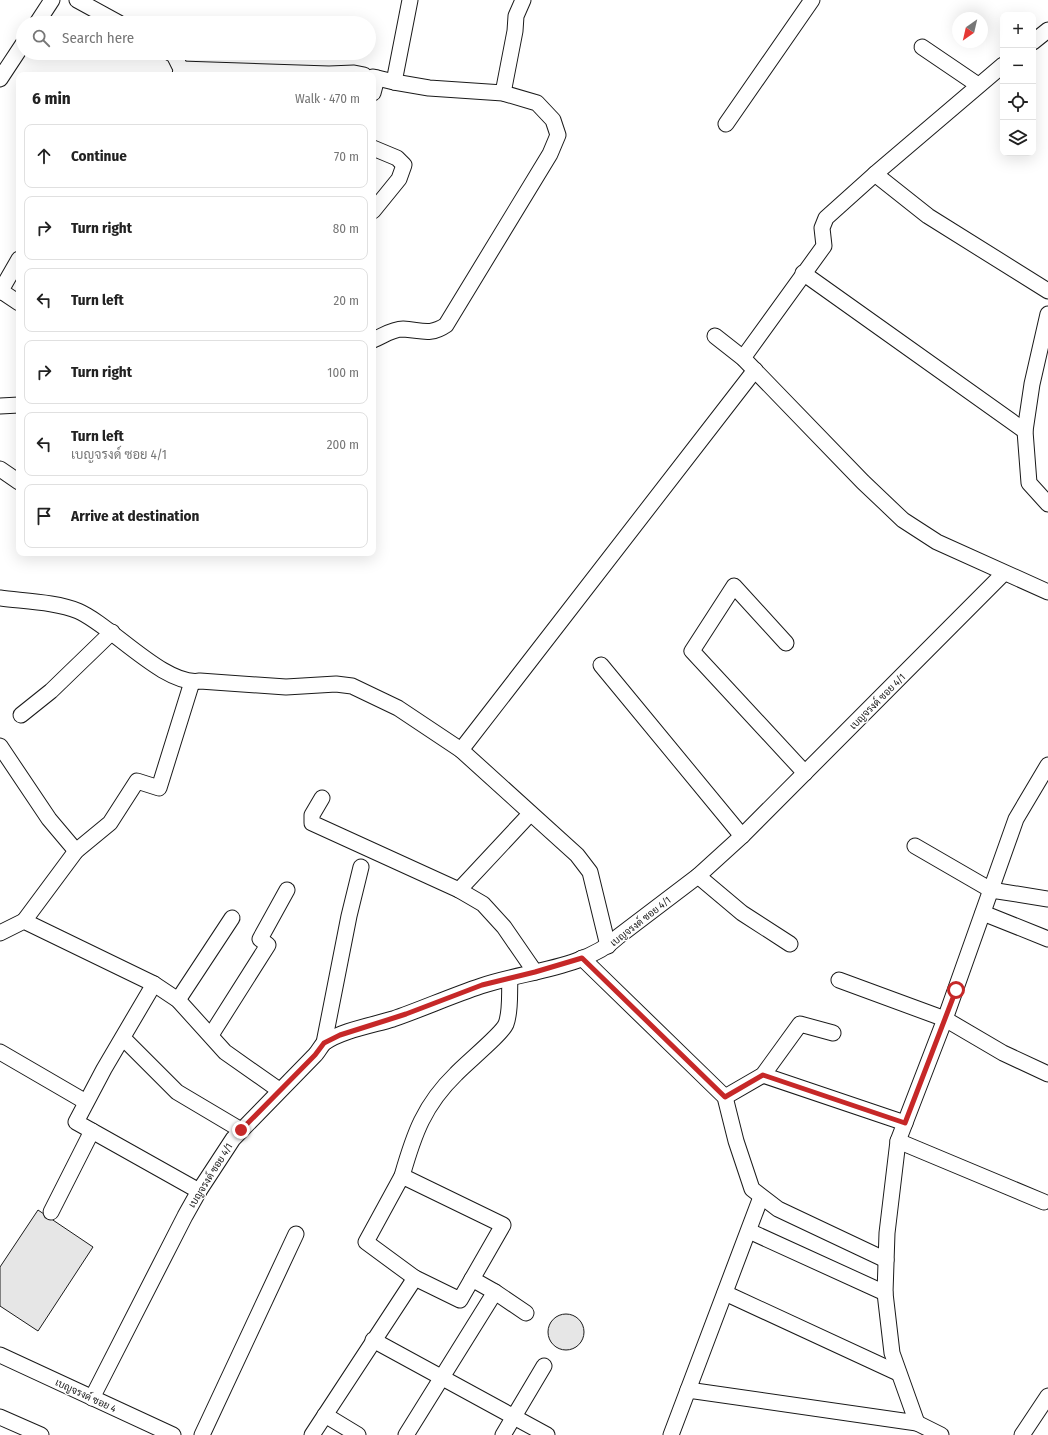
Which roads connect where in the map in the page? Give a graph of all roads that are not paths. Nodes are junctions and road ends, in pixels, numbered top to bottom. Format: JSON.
{"nodes":[{"id":1,"x":52,"y":0,"type":"edge"},
{"id":2,"x":77,"y":0,"type":"edge"},
{"id":3,"x":410,"y":0,"type":"edge"},
{"id":4,"x":523,"y":0,"type":"edge"},
{"id":5,"x":812,"y":0,"type":"edge"},
{"id":6,"x":42,"y":16,"type":"edge"},
{"id":7,"x":106,"y":16,"type":"edge"},
{"id":8,"x":1048,"y":30,"type":"edge"},
{"id":9,"x":1036,"y":40,"type":"edge"},
{"id":10,"x":922,"y":47,"type":"dead end"},
{"id":11,"x":16,"y":55,"type":"edge"},
{"id":12,"x":176,"y":60,"type":"edge"},
{"id":13,"x":1000,"y":67,"type":"edge"},
{"id":14,"x":180,"y":72,"type":"edge"},
{"id":15,"x":376,"y":78,"type":"edge"},
{"id":16,"x":0,"y":79,"type":"edge"},
{"id":17,"x":394,"y":82,"type":"junction"},
{"id":18,"x":978,"y":85,"type":"junction"},
{"id":19,"x":503,"y":93,"type":"junction"},
{"id":20,"x":726,"y":124,"type":"dead end"},
{"id":21,"x":376,"y":149,"type":"edge"},
{"id":22,"x":875,"y":174,"type":"junction"},
{"id":23,"x":376,"y":207,"type":"edge"},
{"id":24,"x":16,"y":264,"type":"edge"},
{"id":25,"x":803,"y":273,"type":"junction"},
{"id":26,"x":1,"y":287,"type":"edge"},
{"id":27,"x":1048,"y":291,"type":"edge"},
{"id":28,"x":16,"y":300,"type":"edge"},
{"id":29,"x":1048,"y":314,"type":"edge"},
{"id":30,"x":715,"y":336,"type":"dead end"},
{"id":31,"x":376,"y":338,"type":"edge"},
{"id":32,"x":743,"y":358,"type":"junction"},
{"id":33,"x":754,"y":370,"type":"junction"},
{"id":34,"x":16,"y":405,"type":"edge"},
{"id":35,"x":0,"y":406,"type":"edge"},
{"id":36,"x":1025,"y":431,"type":"junction"},
{"id":37,"x":0,"y":469,"type":"edge"},
{"id":38,"x":16,"y":480,"type":"edge"},
{"id":39,"x":1048,"y":504,"type":"edge"},
{"id":40,"x":1004,"y":573,"type":"junction"},
{"id":41,"x":1048,"y":592,"type":"edge"},
{"id":42,"x":0,"y":598,"type":"edge"},
{"id":43,"x":112,"y":632,"type":"junction"},
{"id":44,"x":786,"y":643,"type":"dead end"},
{"id":45,"x":601,"y":665,"type":"dead end"},
{"id":46,"x":192,"y":682,"type":"junction"},
{"id":47,"x":21,"y":715,"type":"dead end"},
{"id":48,"x":0,"y":746,"type":"edge"},
{"id":49,"x":460,"y":750,"type":"junction"},
{"id":50,"x":1048,"y":766,"type":"edge"},
{"id":51,"x":805,"y":773,"type":"junction"},
{"id":52,"x":322,"y":798,"type":"dead end"},
{"id":53,"x":530,"y":814,"type":"junction"},
{"id":54,"x":742,"y":836,"type":"junction"},
{"id":55,"x":915,"y":846,"type":"dead end"},
{"id":56,"x":76,"y":851,"type":"junction"},
{"id":57,"x":361,"y":867,"type":"dead end"},
{"id":58,"x":698,"y":876,"type":"junction"},
{"id":59,"x":287,"y":890,"type":"dead end"},
{"id":60,"x":459,"y":890,"type":"junction"},
{"id":61,"x":991,"y":890,"type":"junction"},
{"id":62,"x":1048,"y":899,"type":"edge"},
{"id":63,"x":983,"y":913,"type":"junction"},
{"id":64,"x":232,"y":918,"type":"dead end"},
{"id":65,"x":24,"y":921,"type":"junction"},
{"id":66,"x":0,"y":933,"type":"edge"},
{"id":67,"x":1048,"y":938,"type":"edge"},
{"id":68,"x":790,"y":944,"type":"dead end"},
{"id":69,"x":608,"y":946,"type":"junction"},
{"id":70,"x":582,"y":958,"type":"junction"},
{"id":71,"x":535,"y":972,"type":"junction"},
{"id":72,"x":510,"y":979,"type":"junction"},
{"id":73,"x":839,"y":980,"type":"dead end"},
{"id":74,"x":154,"y":984,"type":"junction"},
{"id":75,"x":178,"y":1000,"type":"junction"},
{"id":76,"x":945,"y":1019,"type":"junction"},
{"id":77,"x":834,"y":1033,"type":"dead end"},
{"id":78,"x":211,"y":1035,"type":"junction"},
{"id":79,"x":123,"y":1038,"type":"junction"},
{"id":80,"x":324,"y":1043,"type":"junction"},
{"id":81,"x":0,"y":1052,"type":"edge"},
{"id":82,"x":1048,"y":1074,"type":"edge"},
{"id":83,"x":763,"y":1075,"type":"junction"},
{"id":84,"x":279,"y":1090,"type":"junction"},
{"id":85,"x":725,"y":1097,"type":"junction"},
{"id":86,"x":86,"y":1102,"type":"junction"},
{"id":87,"x":905,"y":1123,"type":"junction"},
{"id":88,"x":241,"y":1130,"type":"junction"},
{"id":89,"x":92,"y":1131,"type":"junction"},
{"id":90,"x":898,"y":1141,"type":"junction"},
{"id":91,"x":402,"y":1176,"type":"junction"},
{"id":92,"x":199,"y":1191,"type":"junction"},
{"id":93,"x":761,"y":1197,"type":"junction"},
{"id":94,"x":1044,"y":1202,"type":"dead end"},
{"id":95,"x":51,"y":1212,"type":"dead end"},
{"id":96,"x":749,"y":1231,"type":"junction"},
{"id":97,"x":296,"y":1234,"type":"dead end"},
{"id":98,"x":886,"y":1260,"type":"junction"},
{"id":99,"x":415,"y":1278,"type":"junction"},
{"id":100,"x":472,"y":1279,"type":"junction"},
{"id":101,"x":495,"y":1292,"type":"junction"},
{"id":102,"x":725,"y":1293,"type":"junction"},
{"id":103,"x":885,"y":1293,"type":"junction"},
{"id":104,"x":526,"y":1314,"type":"dead end"},
{"id":105,"x":373,"y":1340,"type":"junction"},
{"id":106,"x":0,"y":1355,"type":"edge"},
{"id":107,"x":544,"y":1366,"type":"dead end"},
{"id":108,"x":898,"y":1373,"type":"junction"},
{"id":109,"x":442,"y":1377,"type":"junction"},
{"id":110,"x":688,"y":1390,"type":"junction"},
{"id":111,"x":1048,"y":1396,"type":"edge"},
{"id":112,"x":92,"y":1398,"type":"junction"},
{"id":113,"x":325,"y":1415,"type":"junction"},
{"id":114,"x":513,"y":1416,"type":"junction"},
{"id":115,"x":0,"y":1417,"type":"edge"},
{"id":116,"x":917,"y":1423,"type":"junction"},
{"id":117,"x":41,"y":1435,"type":"edge"},
{"id":118,"x":173,"y":1435,"type":"edge"},
{"id":119,"x":202,"y":1435,"type":"edge"},
{"id":120,"x":312,"y":1435,"type":"edge"},
{"id":121,"x":358,"y":1435,"type":"edge"},
{"id":122,"x":406,"y":1435,"type":"edge"},
{"id":123,"x":503,"y":1435,"type":"edge"},
{"id":124,"x":547,"y":1435,"type":"edge"},
{"id":125,"x":671,"y":1435,"type":"edge"},
{"id":126,"x":941,"y":1435,"type":"edge"},
{"id":127,"x":1022,"y":1435,"type":"edge"}],
"edges":[{"from":1,"to":6,"type":"street"},
{"from":2,"to":7,"type":"street"},
{"from":3,"to":17,"type":"street"},
{"from":4,"to":19,"type":"street"},
{"from":5,"to":20,"type":"street"},
{"from":8,"to":9,"type":"street"},
{"from":10,"to":18,"type":"street"},
{"from":11,"to":16,"type":"street"},
{"from":12,"to":14,"type":"street"},
{"from":13,"to":18,"type":"street"},
{"from":15,"to":17,"type":"street"},
{"from":17,"to":19,"type":"street"},
{"from":18,"to":22,"type":"street"},
{"from":19,"to":31,"type":"street"},
{"from":21,"to":23,"type":"street"},
{"from":22,"to":25,"type":"street"},
{"from":22,"to":27,"type":"street"},
{"from":24,"to":26,"type":"street"},
{"from":25,"to":32,"type":"street"},
{"from":25,"to":36,"type":"street"},
{"from":26,"to":28,"type":"street"},
{"from":29,"to":36,"type":"street"},
{"from":30,"to":32,"type":"street"},
{"from":32,"to":33,"type":"street"},
{"from":33,"to":40,"type":"street"},
{"from":33,"to":49,"type":"street"},
{"from":34,"to":35,"type":"street"},
{"from":36,"to":39,"type":"street"},
{"from":37,"to":38,"type":"street"},
{"from":40,"to":41,"type":"street"},
{"from":40,"to":51,"type":"street","name":"เบญจรงด์ ซอย 4/1"},
{"from":42,"to":43,"type":"street"},
{"from":43,"to":46,"type":"street"},
{"from":43,"to":47,"type":"street"},
{"from":44,"to":51,"type":"street"},
{"from":45,"to":54,"type":"street"},
{"from":46,"to":49,"type":"street"},
{"from":46,"to":56,"type":"street"},
{"from":48,"to":56,"type":"street"},
{"from":49,"to":53,"type":"street"},
{"from":50,"to":61,"type":"street"},
{"from":51,"to":54,"type":"street","name":"เบญจรงด์ ซอย 4/1"},
{"from":52,"to":60,"type":"street"},
{"from":53,"to":60,"type":"street"},
{"from":53,"to":69,"type":"street"},
{"from":54,"to":58,"type":"street","name":"เบญจรงด์ ซอย 4/1"},
{"from":55,"to":61,"type":"street"},
{"from":56,"to":65,"type":"street"},
{"from":57,"to":80,"type":"street"},
{"from":58,"to":68,"type":"street"},
{"from":58,"to":69,"type":"street","name":"เบญจรงด์ ซอย 4/1"},
{"from":59,"to":78,"type":"street"},
{"from":60,"to":71,"type":"street"},
{"from":61,"to":62,"type":"street"},
{"from":61,"to":63,"type":"street"},
{"from":63,"to":67,"type":"street"},
{"from":63,"to":76,"type":"street"},
{"from":64,"to":75,"type":"street"},
{"from":65,"to":66,"type":"street"},
{"from":65,"to":74,"type":"street"},
{"from":69,"to":70,"type":"street","name":"เบญจรงด์ ซอย 4/1"},
{"from":70,"to":71,"type":"street","name":"เบญจรงด์ ซอย 4/1"},
{"from":70,"to":85,"type":"street"},
{"from":71,"to":72,"type":"street","name":"เบญจรงด์ ซอย 4/1"},
{"from":72,"to":80,"type":"street","name":"เบญจรงด์ ซอย 4/1"},
{"from":72,"to":91,"type":"street"},
{"from":73,"to":76,"type":"street"},
{"from":74,"to":75,"type":"street"},
{"from":74,"to":79,"type":"street"},
{"from":75,"to":78,"type":"street"},
{"from":76,"to":82,"type":"street"},
{"from":76,"to":87,"type":"street"},
{"from":77,"to":83,"type":"street"},
{"from":78,"to":84,"type":"street"},
{"from":79,"to":86,"type":"street"},
{"from":79,"to":88,"type":"street"},
{"from":80,"to":84,"type":"street","name":"เบญจรงด์ ซอย 4/1"},
{"from":81,"to":86,"type":"street"},
{"from":83,"to":85,"type":"street"},
{"from":83,"to":87,"type":"street"},
{"from":84,"to":88,"type":"street","name":"เบญจรงด์ ซอย 4/1"},
{"from":85,"to":93,"type":"street"},
{"from":86,"to":89,"type":"street"},
{"from":87,"to":90,"type":"street"},
{"from":88,"to":92,"type":"street","name":"เบญจรงด์ ซอย 4/1"},
{"from":89,"to":92,"type":"street"},
{"from":89,"to":95,"type":"street"},
{"from":90,"to":94,"type":"street"},
{"from":90,"to":98,"type":"street"},
{"from":91,"to":99,"type":"street"},
{"from":91,"to":100,"type":"street"},
{"from":92,"to":112,"type":"street","name":"เบญจรงด์ ซอย 4/1"},
{"from":93,"to":96,"type":"street"},
{"from":93,"to":98,"type":"street"},
{"from":96,"to":102,"type":"street"},
{"from":96,"to":103,"type":"street"},
{"from":97,"to":119,"type":"street"},
{"from":98,"to":103,"type":"street"},
{"from":99,"to":100,"type":"street"},
{"from":99,"to":105,"type":"street"},
{"from":100,"to":101,"type":"street"},
{"from":101,"to":104,"type":"street"},
{"from":101,"to":109,"type":"street"},
{"from":102,"to":108,"type":"street"},
{"from":102,"to":110,"type":"street"},
{"from":103,"to":108,"type":"street"},
{"from":105,"to":109,"type":"street"},
{"from":105,"to":113,"type":"street"},
{"from":106,"to":112,"type":"street","name":"เบญจรงด์ ซอย 4"},
{"from":107,"to":114,"type":"street"},
{"from":108,"to":116,"type":"street"},
{"from":109,"to":114,"type":"street"},
{"from":109,"to":122,"type":"street"},
{"from":110,"to":116,"type":"street"},
{"from":110,"to":125,"type":"street"},
{"from":111,"to":127,"type":"street"},
{"from":112,"to":118,"type":"street","name":"เบญจรงด์ ซอย 4"},
{"from":113,"to":120,"type":"street"},
{"from":113,"to":121,"type":"street"},
{"from":114,"to":123,"type":"street"},
{"from":114,"to":124,"type":"street"},
{"from":115,"to":117,"type":"street"},
{"from":116,"to":126,"type":"street"}]}
